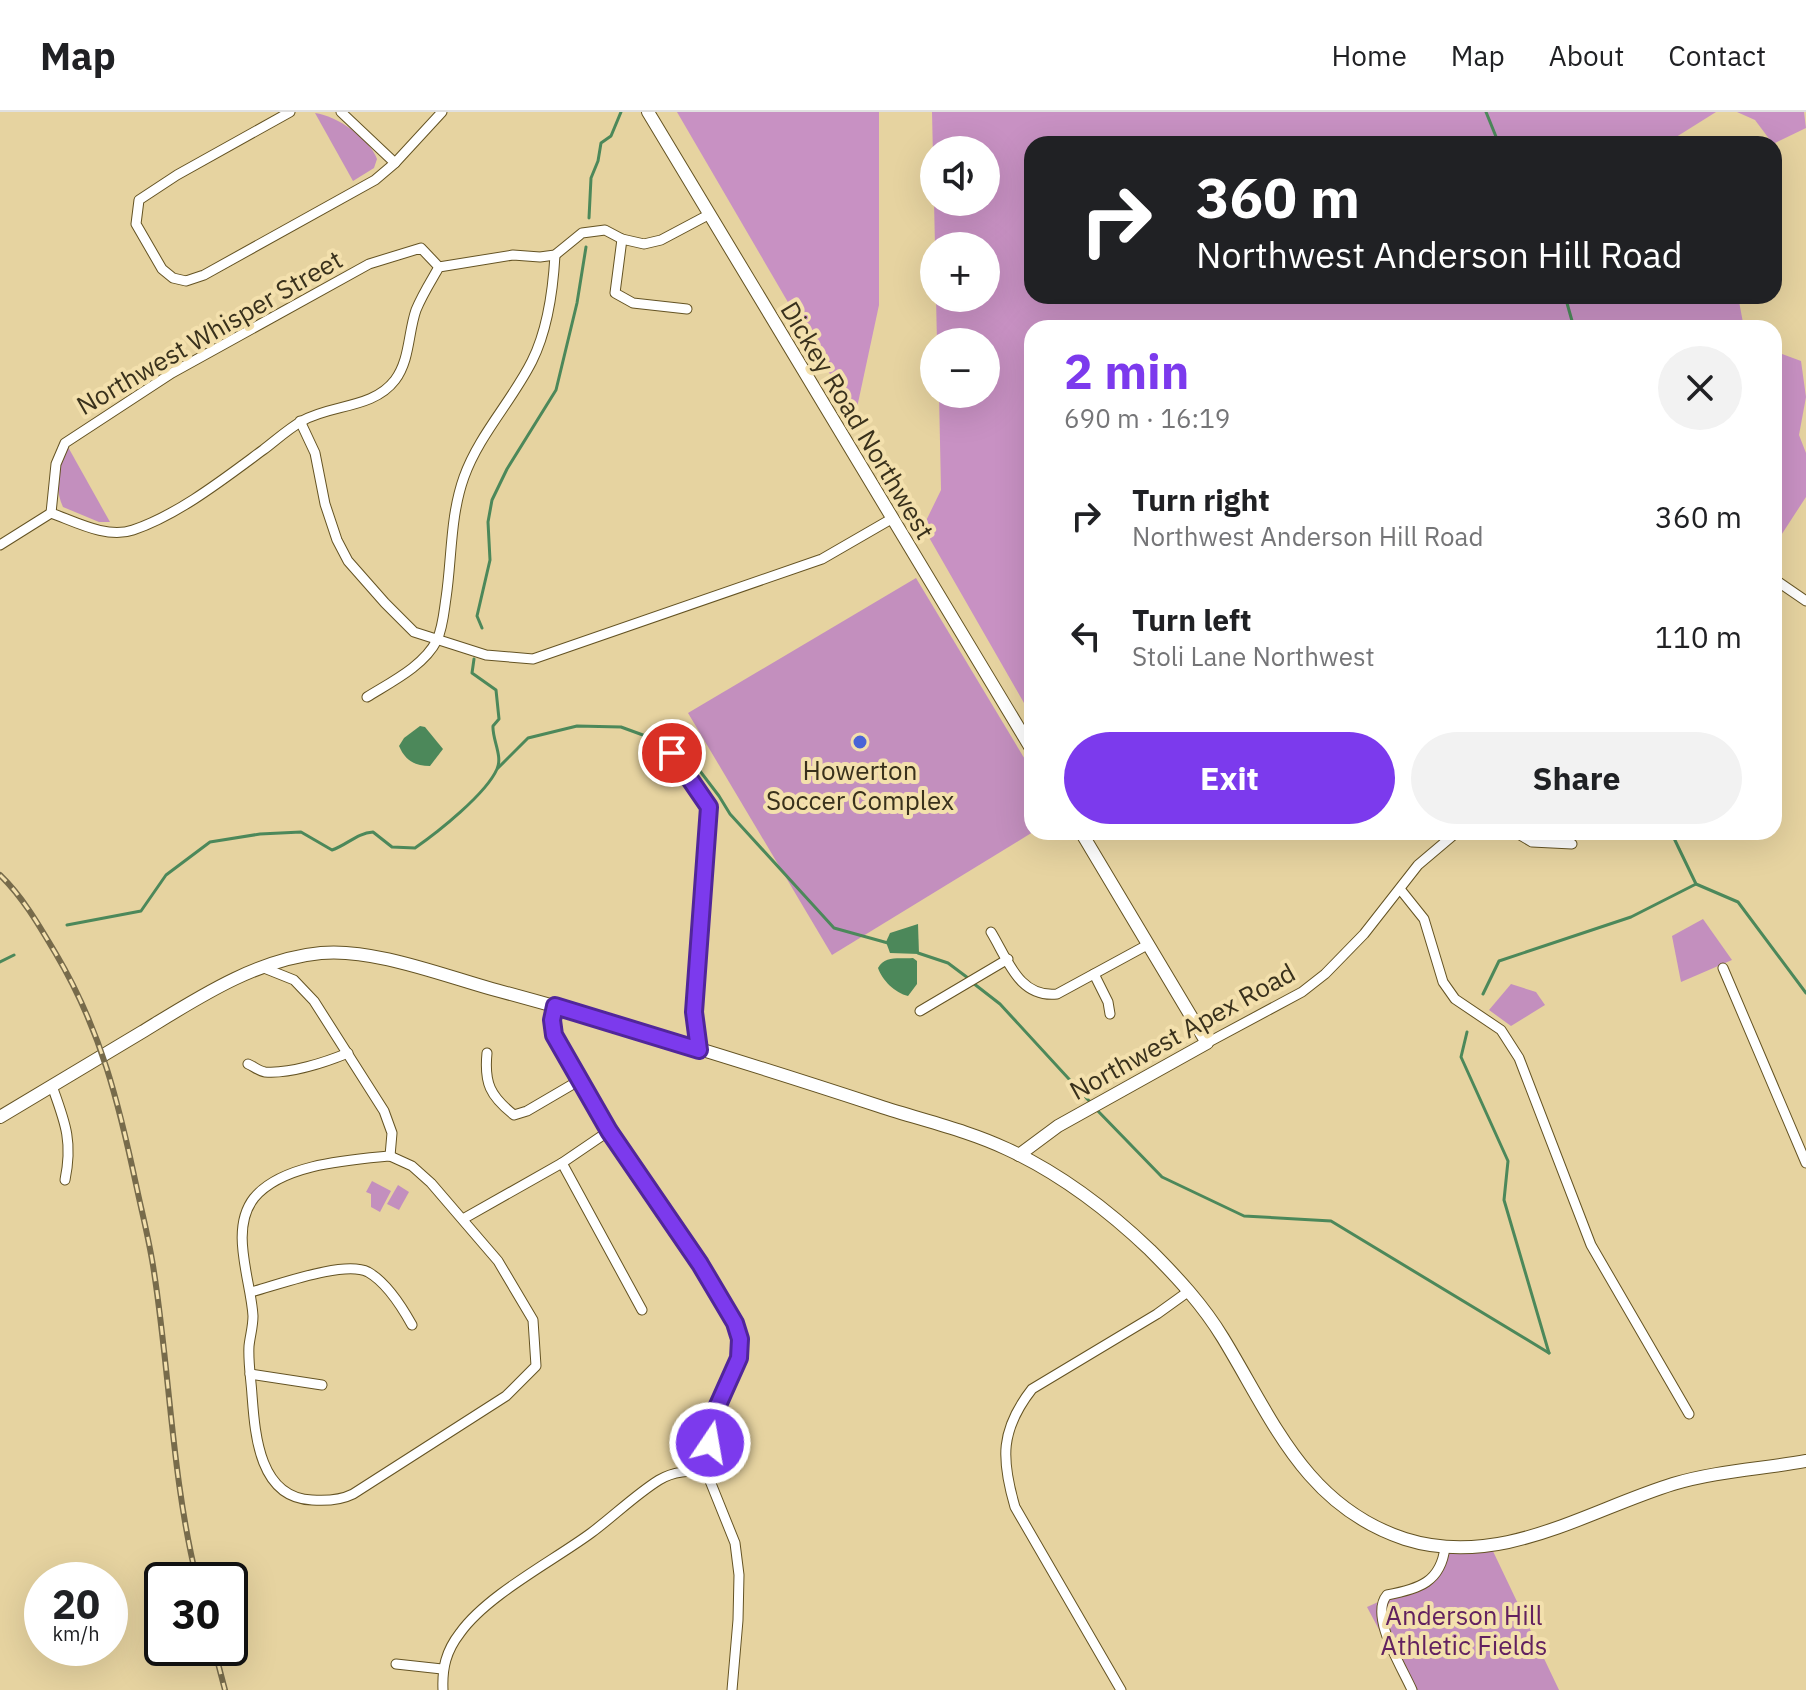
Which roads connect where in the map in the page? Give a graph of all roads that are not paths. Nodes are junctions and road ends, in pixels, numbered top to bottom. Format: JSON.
{"nodes":[{"id":1,"x":290,"y":112,"type":"edge"},
{"id":2,"x":341,"y":112,"type":"edge"},
{"id":3,"x":442,"y":112,"type":"edge"},
{"id":4,"x":648,"y":112,"type":"edge"},
{"id":5,"x":395,"y":163,"type":"junction"},
{"id":6,"x":710,"y":214,"type":"junction"},
{"id":7,"x":622,"y":239,"type":"junction"},
{"id":8,"x":555,"y":255,"type":"junction"},
{"id":9,"x":439,"y":267,"type":"junction"},
{"id":10,"x":687,"y":309,"type":"dead end"},
{"id":11,"x":300,"y":421,"type":"junction"},
{"id":12,"x":51,"y":513,"type":"junction"},
{"id":13,"x":893,"y":518,"type":"junction"},
{"id":14,"x":0,"y":545,"type":"edge"},
{"id":15,"x":1782,"y":584,"type":"edge"},
{"id":16,"x":1806,"y":601,"type":"edge"},
{"id":17,"x":438,"y":639,"type":"junction"},
{"id":18,"x":367,"y":697,"type":"dead end"},
{"id":19,"x":1024,"y":737,"type":"edge"},
{"id":20,"x":672,"y":753,"type":"dead end"},
{"id":21,"x":1086,"y":840,"type":"edge"},
{"id":22,"x":1448,"y":840,"type":"edge"},
{"id":23,"x":1529,"y":840,"type":"edge"},
{"id":24,"x":1572,"y":844,"type":"dead end"},
{"id":25,"x":1400,"y":889,"type":"junction"},
{"id":26,"x":991,"y":932,"type":"dead end"},
{"id":27,"x":1149,"y":944,"type":"junction"},
{"id":28,"x":1008,"y":959,"type":"junction"},
{"id":29,"x":264,"y":968,"type":"junction"},
{"id":30,"x":1723,"y":968,"type":"dead end"},
{"id":31,"x":1094,"y":974,"type":"junction"},
{"id":32,"x":555,"y":1006,"type":"junction"},
{"id":33,"x":920,"y":1011,"type":"dead end"},
{"id":34,"x":1110,"y":1014,"type":"dead end"},
{"id":35,"x":1207,"y":1043,"type":"junction"},
{"id":36,"x":699,"y":1050,"type":"junction"},
{"id":37,"x":348,"y":1053,"type":"junction"},
{"id":38,"x":487,"y":1053,"type":"dead end"},
{"id":39,"x":248,"y":1064,"type":"dead end"},
{"id":40,"x":580,"y":1080,"type":"junction"},
{"id":41,"x":52,"y":1086,"type":"junction"},
{"id":42,"x":0,"y":1117,"type":"edge"},
{"id":43,"x":609,"y":1131,"type":"junction"},
{"id":44,"x":1019,"y":1155,"type":"junction"},
{"id":45,"x":390,"y":1156,"type":"junction"},
{"id":46,"x":562,"y":1163,"type":"junction"},
{"id":47,"x":1806,"y":1163,"type":"edge"},
{"id":48,"x":65,"y":1180,"type":"dead end"},
{"id":49,"x":463,"y":1219,"type":"junction"},
{"id":50,"x":1189,"y":1291,"type":"junction"},
{"id":51,"x":251,"y":1292,"type":"junction"},
{"id":52,"x":642,"y":1310,"type":"dead end"},
{"id":53,"x":412,"y":1325,"type":"dead end"},
{"id":54,"x":250,"y":1374,"type":"junction"},
{"id":55,"x":322,"y":1385,"type":"dead end"},
{"id":56,"x":1689,"y":1414,"type":"dead end"},
{"id":57,"x":1806,"y":1461,"type":"edge"},
{"id":58,"x":706,"y":1471,"type":"junction"},
{"id":59,"x":1445,"y":1547,"type":"junction"},
{"id":60,"x":396,"y":1664,"type":"dead end"},
{"id":61,"x":442,"y":1669,"type":"junction"},
{"id":62,"x":443,"y":1690,"type":"edge"},
{"id":63,"x":732,"y":1690,"type":"edge"},
{"id":64,"x":1121,"y":1690,"type":"edge"},
{"id":65,"x":1412,"y":1690,"type":"edge"}],
"edges":[{"from":1,"to":5,"type":"street"},
{"from":2,"to":5,"type":"street"},
{"from":3,"to":5,"type":"street"},
{"from":4,"to":6,"type":"main road","name":"Dickey Road Northwest"},
{"from":6,"to":7,"type":"street"},
{"from":6,"to":13,"type":"main road","name":"Dickey Road Northwest"},
{"from":7,"to":8,"type":"street"},
{"from":7,"to":10,"type":"street"},
{"from":8,"to":9,"type":"street"},
{"from":8,"to":17,"type":"street"},
{"from":9,"to":11,"type":"street"},
{"from":9,"to":12,"type":"street","name":"Northwest Whisper Street"},
{"from":11,"to":12,"type":"street"},
{"from":11,"to":17,"type":"street"},
{"from":12,"to":14,"type":"street"},
{"from":13,"to":17,"type":"street"},
{"from":13,"to":19,"type":"main road","name":"Dickey Road Northwest"},
{"from":15,"to":16,"type":"street"},
{"from":17,"to":18,"type":"street"},
{"from":20,"to":36,"type":"street"},
{"from":21,"to":27,"type":"main road"},
{"from":22,"to":25,"type":"street","name":"Northwest Apex Road"},
{"from":23,"to":24,"type":"street"},
{"from":25,"to":35,"type":"street","name":"Northwest Apex Road"},
{"from":25,"to":56,"type":"street"},
{"from":26,"to":28,"type":"street"},
{"from":27,"to":31,"type":"street"},
{"from":27,"to":35,"type":"main road"},
{"from":28,"to":31,"type":"street"},
{"from":28,"to":33,"type":"street"},
{"from":29,"to":32,"type":"main road"},
{"from":29,"to":37,"type":"street"},
{"from":29,"to":41,"type":"main road"},
{"from":30,"to":47,"type":"street"},
{"from":31,"to":34,"type":"street"},
{"from":32,"to":36,"type":"main road"},
{"from":32,"to":40,"type":"street"},
{"from":35,"to":44,"type":"main road","name":"Northwest Apex Road"},
{"from":36,"to":44,"type":"main road"},
{"from":37,"to":39,"type":"street"},
{"from":37,"to":45,"type":"street"},
{"from":38,"to":40,"type":"street"},
{"from":40,"to":43,"type":"street"},
{"from":41,"to":42,"type":"main road"},
{"from":41,"to":48,"type":"street"},
{"from":43,"to":46,"type":"street"},
{"from":43,"to":58,"type":"street"},
{"from":44,"to":50,"type":"main road"},
{"from":45,"to":49,"type":"street"},
{"from":45,"to":51,"type":"street"},
{"from":46,"to":49,"type":"street"},
{"from":46,"to":52,"type":"street"},
{"from":49,"to":54,"type":"street"},
{"from":50,"to":59,"type":"main road"},
{"from":50,"to":64,"type":"street"},
{"from":51,"to":53,"type":"street"},
{"from":51,"to":54,"type":"street"},
{"from":54,"to":55,"type":"street"},
{"from":57,"to":59,"type":"main road"},
{"from":58,"to":61,"type":"street"},
{"from":58,"to":63,"type":"street"},
{"from":59,"to":65,"type":"street"},
{"from":60,"to":61,"type":"street"},
{"from":61,"to":62,"type":"street"}]}
